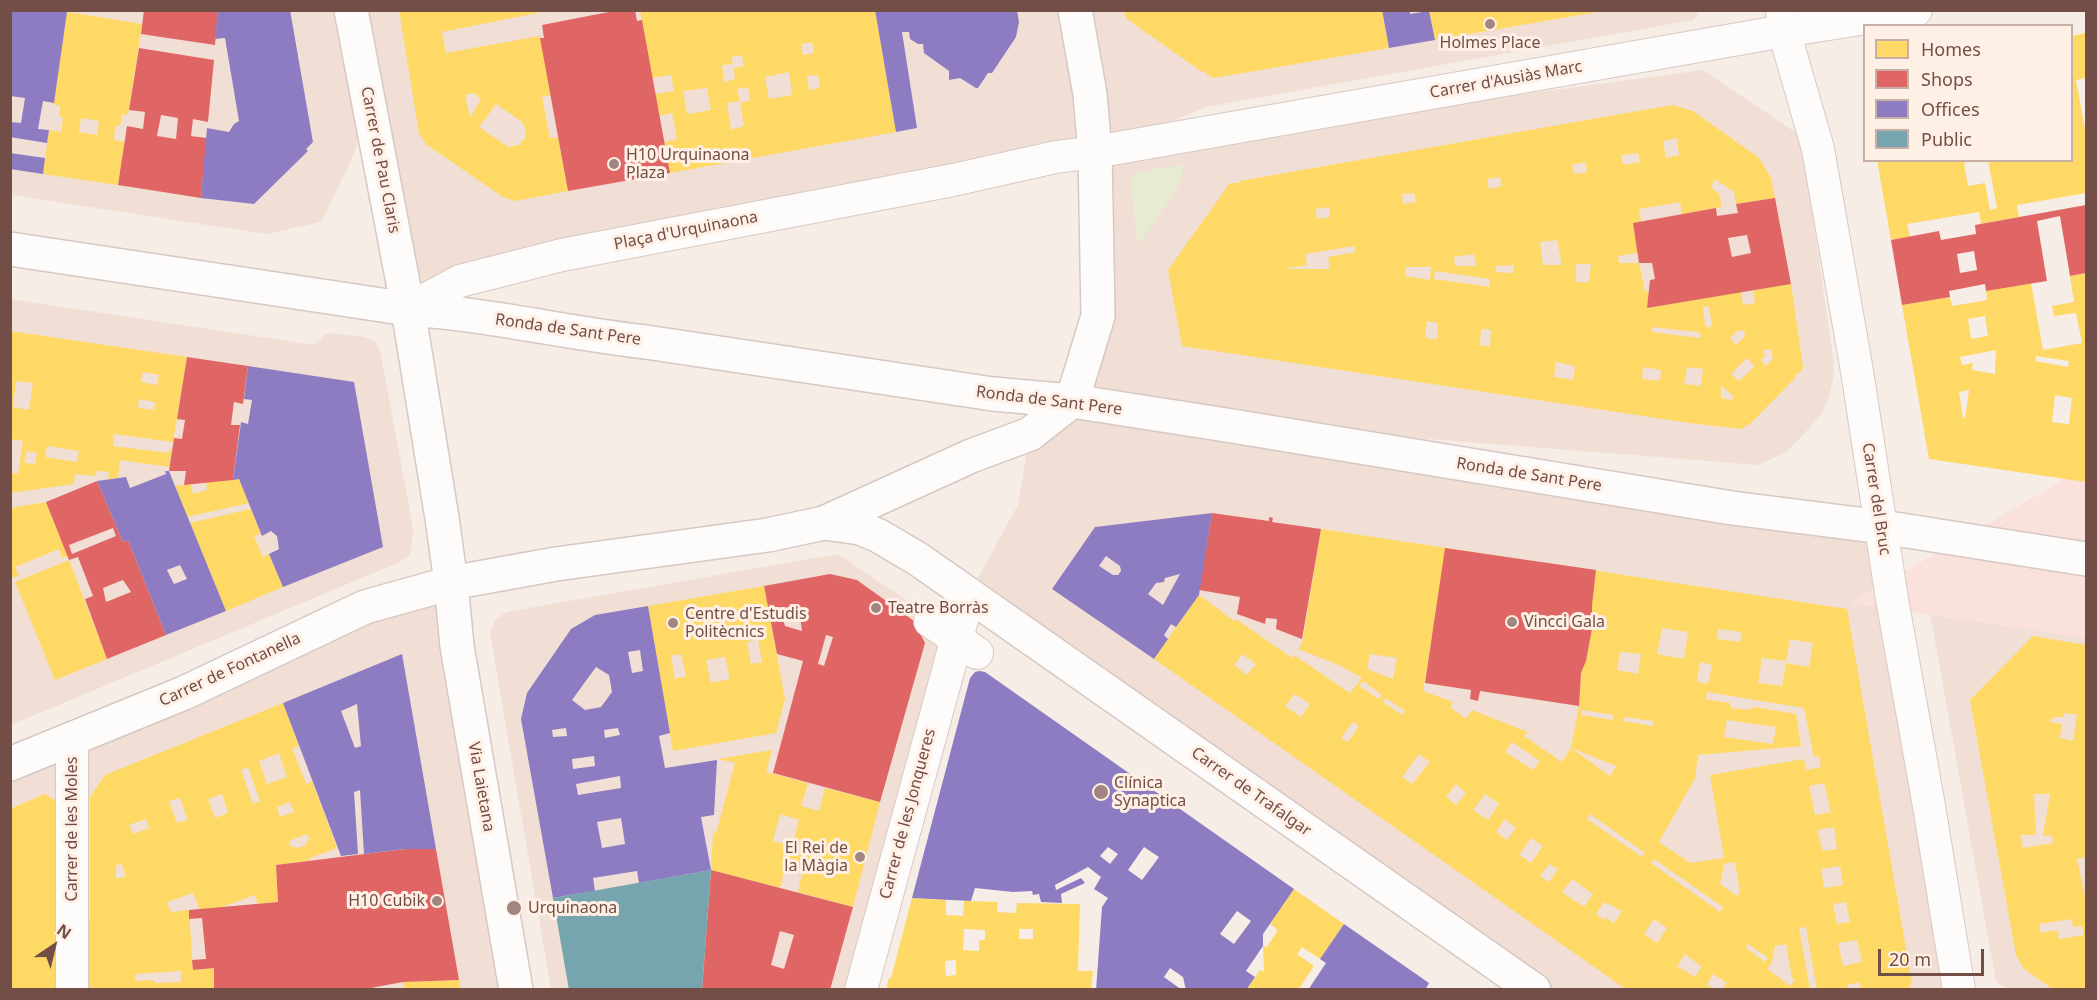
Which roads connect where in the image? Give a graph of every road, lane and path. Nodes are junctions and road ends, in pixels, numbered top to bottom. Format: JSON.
{"nodes":[{"id":1,"x":351,"y":10,"type":"edge"},
{"id":2,"x":1075,"y":10,"type":"edge"},
{"id":3,"x":1916,"y":10,"type":"edge"},
{"id":4,"x":1783,"y":21,"type":"edge"},
{"id":5,"x":1095,"y":152,"type":"junction"},
{"id":6,"x":10,"y":249,"type":"edge"},
{"id":7,"x":408,"y":309,"type":"junction"},
{"id":8,"x":1072,"y":401,"type":"junction"},
{"id":9,"x":824,"y":523,"type":"junction"},
{"id":10,"x":1882,"y":527,"type":"junction"},
{"id":11,"x":2086,"y":559,"type":"edge"},
{"id":12,"x":451,"y":583,"type":"junction"},
{"id":13,"x":969,"y":594,"type":"junction"},
{"id":14,"x":930,"y":621,"type":"dead end"},
{"id":15,"x":966,"y":646,"type":"junction"},
{"id":16,"x":72,"y":740,"type":"junction"},
{"id":17,"x":10,"y":764,"type":"edge"},
{"id":18,"x":72,"y":990,"type":"edge"},
{"id":19,"x":516,"y":990,"type":"edge"},
{"id":20,"x":861,"y":990,"type":"edge"},
{"id":21,"x":1534,"y":990,"type":"edge"},
{"id":22,"x":1959,"y":990,"type":"edge"}],
"edges":[{"from":1,"to":7,"type":"main road","name":"Carrer de Pau Claris"},
{"from":2,"to":5,"type":"main road"},
{"from":3,"to":4,"type":"street","name":"Carrer d'Ausiàs Marc"},
{"from":4,"to":5,"type":"street","name":"Carrer d'Ausiàs Marc"},
{"from":4,"to":10,"type":"street","name":"Carrer del Bruc"},
{"from":5,"to":7,"type":"street","name":"Plaça d'Urquinaona"},
{"from":5,"to":8,"type":"main road"},
{"from":6,"to":7,"type":"main road","name":"Ronda de Sant Pere"},
{"from":7,"to":8,"type":"main road","name":"Ronda de Sant Pere"},
{"from":7,"to":12,"type":"main road"},
{"from":8,"to":9,"type":"main road"},
{"from":8,"to":10,"type":"main road","name":"Ronda de Sant Pere"},
{"from":9,"to":12,"type":"main road"},
{"from":9,"to":13,"type":"main road"},
{"from":10,"to":11,"type":"main road","name":"Ronda de Sant Pere"},
{"from":10,"to":22,"type":"street","name":"Carrer del Bruc"},
{"from":12,"to":16,"type":"main road","name":"Carrer de Fontanella"},
{"from":12,"to":19,"type":"main road","name":"Via Laietana"},
{"from":13,"to":15,"type":"street","name":"Carrer de les Jonqueres"},
{"from":13,"to":21,"type":"main road","name":"Carrer de Trafalgar"},
{"from":14,"to":15,"type":"street"},
{"from":15,"to":20,"type":"street","name":"Carrer de les Jonqueres"},
{"from":16,"to":17,"type":"main road","name":"Carrer de Fontanella"},
{"from":16,"to":18,"type":"street","name":"Carrer de les Moles"}]}
